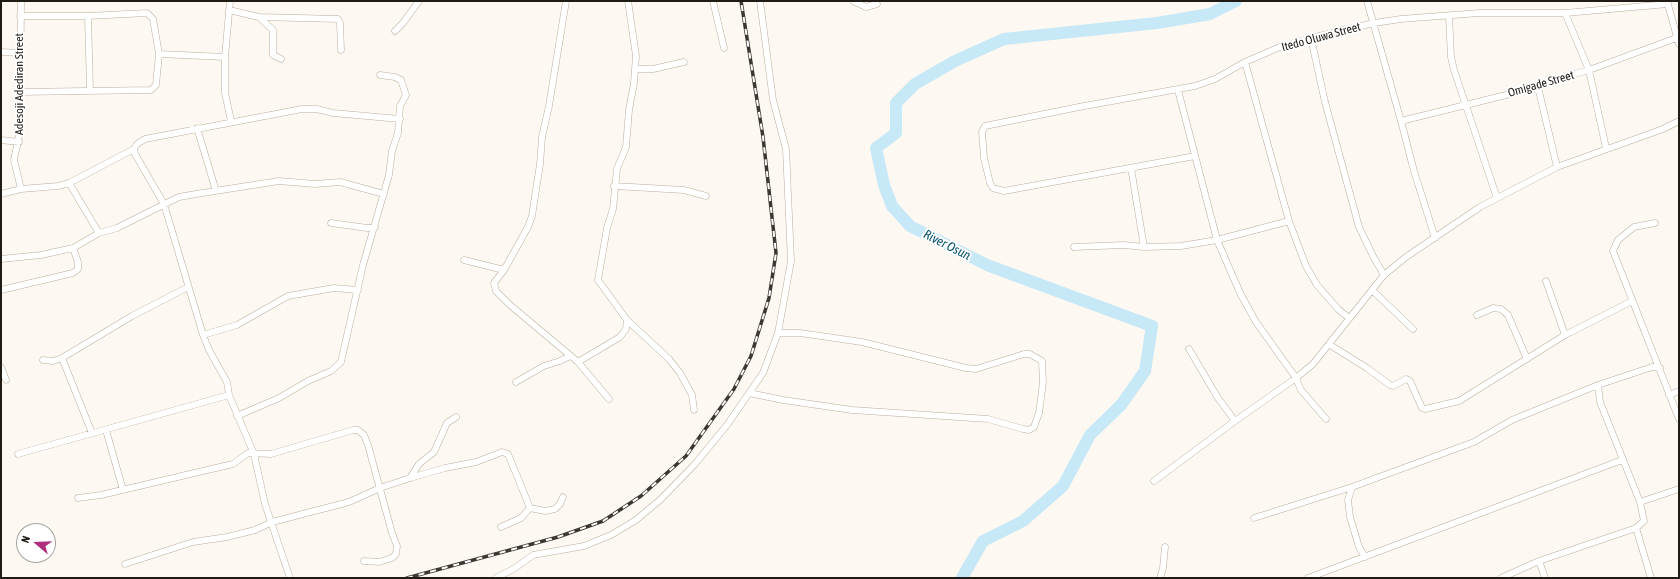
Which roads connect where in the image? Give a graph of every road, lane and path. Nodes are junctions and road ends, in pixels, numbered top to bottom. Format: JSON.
{"nodes":[{"id":1,"x":20,"y":1,"type":"edge"},
{"id":2,"x":230,"y":1,"type":"edge"},
{"id":3,"x":419,"y":1,"type":"edge"},
{"id":4,"x":566,"y":1,"type":"edge"},
{"id":5,"x":628,"y":1,"type":"edge"},
{"id":6,"x":713,"y":1,"type":"edge"},
{"id":7,"x":760,"y":1,"type":"edge"},
{"id":8,"x":853,"y":1,"type":"edge"},
{"id":9,"x":1367,"y":1,"type":"edge"},
{"id":10,"x":1668,"y":2,"type":"edge"},
{"id":11,"x":877,"y":4,"type":"dead end"},
{"id":12,"x":229,"y":10,"type":"junction"},
{"id":13,"x":1565,"y":14,"type":"junction"},
{"id":14,"x":20,"y":16,"type":"junction"},
{"id":15,"x":88,"y":16,"type":"junction"},
{"id":16,"x":259,"y":16,"type":"junction"},
{"id":17,"x":1449,"y":16,"type":"junction"},
{"id":18,"x":1374,"y":23,"type":"junction"},
{"id":19,"x":395,"y":31,"type":"dead end"},
{"id":20,"x":1311,"y":38,"type":"junction"},
{"id":21,"x":1678,"y":40,"type":"edge"},
{"id":22,"x":724,"y":48,"type":"dead end"},
{"id":23,"x":341,"y":50,"type":"dead end"},
{"id":24,"x":1,"y":52,"type":"edge"},
{"id":25,"x":20,"y":53,"type":"junction"},
{"id":26,"x":159,"y":54,"type":"junction"},
{"id":27,"x":225,"y":57,"type":"junction"},
{"id":28,"x":280,"y":60,"type":"dead end"},
{"id":29,"x":684,"y":62,"type":"dead end"},
{"id":30,"x":1245,"y":62,"type":"junction"},
{"id":31,"x":636,"y":69,"type":"junction"},
{"id":32,"x":1589,"y":70,"type":"junction"},
{"id":33,"x":380,"y":75,"type":"dead end"},
{"id":34,"x":1538,"y":87,"type":"junction"},
{"id":35,"x":90,"y":90,"type":"junction"},
{"id":36,"x":1178,"y":90,"type":"junction"},
{"id":37,"x":20,"y":92,"type":"junction"},
{"id":38,"x":1466,"y":104,"type":"junction"},
{"id":39,"x":400,"y":119,"type":"junction"},
{"id":40,"x":231,"y":121,"type":"junction"},
{"id":41,"x":1401,"y":121,"type":"junction"},
{"id":42,"x":1679,"y":122,"type":"edge"},
{"id":43,"x":197,"y":128,"type":"junction"},
{"id":44,"x":1,"y":140,"type":"edge"},
{"id":45,"x":19,"y":142,"type":"junction"},
{"id":46,"x":1606,"y":148,"type":"junction"},
{"id":47,"x":134,"y":149,"type":"junction"},
{"id":48,"x":1195,"y":156,"type":"junction"},
{"id":49,"x":1557,"y":167,"type":"junction"},
{"id":50,"x":1131,"y":168,"type":"junction"},
{"id":51,"x":69,"y":183,"type":"junction"},
{"id":52,"x":614,"y":186,"type":"junction"},
{"id":53,"x":21,"y":189,"type":"junction"},
{"id":54,"x":216,"y":191,"type":"junction"},
{"id":55,"x":1,"y":194,"type":"edge"},
{"id":56,"x":384,"y":194,"type":"junction"},
{"id":57,"x":706,"y":196,"type":"dead end"},
{"id":58,"x":1497,"y":198,"type":"junction"},
{"id":59,"x":164,"y":204,"type":"junction"},
{"id":60,"x":1289,"y":221,"type":"junction"},
{"id":61,"x":331,"y":223,"type":"dead end"},
{"id":62,"x":1655,"y":223,"type":"dead end"},
{"id":63,"x":375,"y":227,"type":"junction"},
{"id":64,"x":99,"y":233,"type":"junction"},
{"id":65,"x":1435,"y":238,"type":"junction"},
{"id":66,"x":1217,"y":240,"type":"junction"},
{"id":67,"x":1074,"y":247,"type":"dead end"},
{"id":68,"x":1144,"y":247,"type":"junction"},
{"id":69,"x":73,"y":248,"type":"junction"},
{"id":70,"x":1,"y":259,"type":"edge"},
{"id":71,"x":464,"y":260,"type":"dead end"},
{"id":72,"x":504,"y":270,"type":"junction"},
{"id":73,"x":1384,"y":275,"type":"junction"},
{"id":74,"x":1546,"y":281,"type":"dead end"},
{"id":75,"x":188,"y":287,"type":"junction"},
{"id":76,"x":1,"y":290,"type":"edge"},
{"id":77,"x":358,"y":290,"type":"junction"},
{"id":78,"x":1372,"y":290,"type":"junction"},
{"id":79,"x":1632,"y":301,"type":"junction"},
{"id":80,"x":1477,"y":315,"type":"dead end"},
{"id":81,"x":1349,"y":318,"type":"junction"},
{"id":82,"x":628,"y":320,"type":"junction"},
{"id":83,"x":1413,"y":329,"type":"dead end"},
{"id":84,"x":778,"y":333,"type":"junction"},
{"id":85,"x":203,"y":335,"type":"junction"},
{"id":86,"x":1565,"y":335,"type":"junction"},
{"id":87,"x":1330,"y":345,"type":"junction"},
{"id":88,"x":1189,"y":349,"type":"dead end"},
{"id":89,"x":570,"y":356,"type":"junction"},
{"id":90,"x":62,"y":358,"type":"junction"},
{"id":91,"x":1527,"y":359,"type":"junction"},
{"id":92,"x":43,"y":360,"type":"dead end"},
{"id":93,"x":1656,"y":360,"type":"junction"},
{"id":94,"x":578,"y":362,"type":"junction"},
{"id":95,"x":1,"y":367,"type":"edge"},
{"id":96,"x":1652,"y":367,"type":"junction"},
{"id":97,"x":1660,"y":368,"type":"junction"},
{"id":98,"x":1296,"y":378,"type":"junction"},
{"id":99,"x":6,"y":380,"type":"dead end"},
{"id":100,"x":516,"y":382,"type":"dead end"},
{"id":101,"x":1598,"y":385,"type":"junction"},
{"id":102,"x":1679,"y":390,"type":"edge"},
{"id":103,"x":749,"y":393,"type":"junction"},
{"id":104,"x":229,"y":395,"type":"junction"},
{"id":105,"x":1669,"y":395,"type":"junction"},
{"id":106,"x":609,"y":399,"type":"dead end"},
{"id":107,"x":694,"y":410,"type":"dead end"},
{"id":108,"x":238,"y":416,"type":"junction"},
{"id":109,"x":456,"y":417,"type":"dead end"},
{"id":110,"x":1326,"y":419,"type":"dead end"},
{"id":111,"x":1679,"y":419,"type":"edge"},
{"id":112,"x":1235,"y":421,"type":"junction"},
{"id":113,"x":106,"y":430,"type":"junction"},
{"id":114,"x":92,"y":433,"type":"junction"},
{"id":115,"x":18,"y":454,"type":"dead end"},
{"id":116,"x":254,"y":454,"type":"junction"},
{"id":117,"x":1622,"y":460,"type":"junction"},
{"id":118,"x":410,"y":478,"type":"junction"},
{"id":119,"x":1154,"y":482,"type":"dead end"},
{"id":120,"x":1352,"y":487,"type":"junction"},
{"id":121,"x":380,"y":488,"type":"junction"},
{"id":122,"x":1679,"y":489,"type":"edge"},
{"id":123,"x":123,"y":490,"type":"junction"},
{"id":124,"x":78,"y":498,"type":"dead end"},
{"id":125,"x":563,"y":498,"type":"dead end"},
{"id":126,"x":1640,"y":502,"type":"junction"},
{"id":127,"x":530,"y":508,"type":"junction"},
{"id":128,"x":1254,"y":518,"type":"dead end"},
{"id":129,"x":272,"y":522,"type":"junction"},
{"id":130,"x":501,"y":527,"type":"dead end"},
{"id":131,"x":1636,"y":528,"type":"junction"},
{"id":132,"x":1165,"y":547,"type":"dead end"},
{"id":133,"x":1365,"y":557,"type":"junction"},
{"id":134,"x":364,"y":561,"type":"dead end"},
{"id":135,"x":1539,"y":561,"type":"junction"},
{"id":136,"x":125,"y":564,"type":"dead end"},
{"id":137,"x":290,"y":578,"type":"edge"},
{"id":138,"x":496,"y":578,"type":"edge"},
{"id":139,"x":1160,"y":578,"type":"edge"},
{"id":140,"x":1308,"y":578,"type":"edge"},
{"id":141,"x":1501,"y":578,"type":"edge"},
{"id":142,"x":1545,"y":578,"type":"edge"},
{"id":143,"x":1651,"y":578,"type":"edge"}],
"edges":[{"from":1,"to":14,"type":"street","name":"Adesoji Adediran Street"},
{"from":2,"to":12,"type":"street"},
{"from":3,"to":19,"type":"street"},
{"from":4,"to":72,"type":"street"},
{"from":5,"to":31,"type":"street"},
{"from":6,"to":22,"type":"street"},
{"from":7,"to":84,"type":"street"},
{"from":8,"to":11,"type":"street"},
{"from":9,"to":18,"type":"street"},
{"from":10,"to":13,"type":"street","name":"Itedo Oluwa Street"},
{"from":10,"to":21,"type":"street"},
{"from":12,"to":16,"type":"street"},
{"from":12,"to":27,"type":"street"},
{"from":13,"to":17,"type":"street","name":"Itedo Oluwa Street"},
{"from":13,"to":32,"type":"street"},
{"from":14,"to":15,"type":"street"},
{"from":14,"to":25,"type":"street","name":"Adesoji Adediran Street"},
{"from":15,"to":26,"type":"street"},
{"from":15,"to":35,"type":"street"},
{"from":16,"to":23,"type":"street"},
{"from":16,"to":28,"type":"street"},
{"from":17,"to":18,"type":"street","name":"Itedo Oluwa Street"},
{"from":17,"to":38,"type":"street"},
{"from":18,"to":20,"type":"street","name":"Itedo Oluwa Street"},
{"from":18,"to":41,"type":"street"},
{"from":20,"to":30,"type":"street","name":"Itedo Oluwa Street"},
{"from":20,"to":73,"type":"street"},
{"from":21,"to":32,"type":"street","name":"Omigade Street"},
{"from":24,"to":25,"type":"street"},
{"from":25,"to":37,"type":"street","name":"Adesoji Adediran Street"},
{"from":26,"to":27,"type":"street"},
{"from":26,"to":35,"type":"street"},
{"from":27,"to":40,"type":"street"},
{"from":29,"to":31,"type":"street"},
{"from":30,"to":36,"type":"street","name":"Itedo Oluwa Street"},
{"from":30,"to":60,"type":"street"},
{"from":31,"to":52,"type":"street"},
{"from":32,"to":34,"type":"street","name":"Omigade Street"},
{"from":32,"to":46,"type":"street"},
{"from":33,"to":39,"type":"street"},
{"from":34,"to":38,"type":"street","name":"Omigade Street"},
{"from":34,"to":49,"type":"street"},
{"from":35,"to":37,"type":"street"},
{"from":36,"to":48,"type":"street"},
{"from":36,"to":50,"type":"street","name":"Itedo Oluwa Street"},
{"from":37,"to":45,"type":"street","name":"Adesoji Adediran Street"},
{"from":38,"to":41,"type":"street","name":"Omigade Street"},
{"from":38,"to":58,"type":"street"},
{"from":39,"to":40,"type":"street"},
{"from":39,"to":56,"type":"street"},
{"from":40,"to":43,"type":"street"},
{"from":41,"to":65,"type":"street"},
{"from":42,"to":46,"type":"street"},
{"from":43,"to":47,"type":"street"},
{"from":43,"to":54,"type":"street"},
{"from":44,"to":45,"type":"street"},
{"from":45,"to":53,"type":"street","name":"Adesoji Adediran Street"},
{"from":46,"to":49,"type":"street"},
{"from":47,"to":51,"type":"street"},
{"from":47,"to":59,"type":"street"},
{"from":48,"to":50,"type":"street"},
{"from":48,"to":66,"type":"street"},
{"from":49,"to":58,"type":"street"},
{"from":50,"to":68,"type":"street"},
{"from":51,"to":53,"type":"street"},
{"from":51,"to":64,"type":"street"},
{"from":52,"to":57,"type":"street"},
{"from":52,"to":82,"type":"street"},
{"from":53,"to":55,"type":"street"},
{"from":54,"to":56,"type":"street"},
{"from":54,"to":59,"type":"street"},
{"from":56,"to":63,"type":"street"},
{"from":58,"to":65,"type":"street"},
{"from":59,"to":64,"type":"street"},
{"from":59,"to":75,"type":"street"},
{"from":60,"to":66,"type":"street"},
{"from":60,"to":81,"type":"street"},
{"from":61,"to":63,"type":"street"},
{"from":62,"to":79,"type":"street"},
{"from":63,"to":77,"type":"street"},
{"from":64,"to":69,"type":"street"},
{"from":65,"to":73,"type":"street"},
{"from":66,"to":68,"type":"street"},
{"from":66,"to":98,"type":"street"},
{"from":67,"to":68,"type":"street"},
{"from":69,"to":70,"type":"street"},
{"from":69,"to":76,"type":"street"},
{"from":71,"to":72,"type":"street"},
{"from":72,"to":89,"type":"street"},
{"from":73,"to":78,"type":"street"},
{"from":74,"to":86,"type":"street"},
{"from":75,"to":85,"type":"street"},
{"from":75,"to":90,"type":"street"},
{"from":77,"to":85,"type":"street"},
{"from":77,"to":108,"type":"street"},
{"from":78,"to":81,"type":"street"},
{"from":78,"to":83,"type":"street"},
{"from":79,"to":86,"type":"street"},
{"from":79,"to":93,"type":"street"},
{"from":80,"to":91,"type":"street"},
{"from":81,"to":87,"type":"street"},
{"from":82,"to":94,"type":"street"},
{"from":82,"to":107,"type":"street"},
{"from":84,"to":103,"type":"street"},
{"from":84,"to":103,"type":"street"},
{"from":85,"to":104,"type":"street"},
{"from":86,"to":91,"type":"street"},
{"from":87,"to":91,"type":"street"},
{"from":87,"to":98,"type":"street"},
{"from":88,"to":112,"type":"street"},
{"from":89,"to":94,"type":"street"},
{"from":89,"to":100,"type":"street"},
{"from":90,"to":92,"type":"street"},
{"from":90,"to":114,"type":"street"},
{"from":93,"to":96,"type":"street"},
{"from":93,"to":97,"type":"street"},
{"from":94,"to":106,"type":"street"},
{"from":95,"to":99,"type":"street"},
{"from":96,"to":97,"type":"street"},
{"from":96,"to":101,"type":"street"},
{"from":97,"to":105,"type":"street"},
{"from":98,"to":110,"type":"street"},
{"from":98,"to":112,"type":"street"},
{"from":101,"to":117,"type":"street"},
{"from":101,"to":120,"type":"street"},
{"from":102,"to":105,"type":"street"},
{"from":103,"to":138,"type":"street"},
{"from":104,"to":108,"type":"street"},
{"from":104,"to":113,"type":"street"},
{"from":105,"to":111,"type":"street"},
{"from":108,"to":116,"type":"street"},
{"from":109,"to":118,"type":"street"},
{"from":112,"to":119,"type":"street"},
{"from":113,"to":114,"type":"street"},
{"from":113,"to":123,"type":"street"},
{"from":114,"to":115,"type":"street"},
{"from":116,"to":121,"type":"street"},
{"from":116,"to":123,"type":"street"},
{"from":116,"to":129,"type":"street"},
{"from":117,"to":126,"type":"street"},
{"from":117,"to":133,"type":"street"},
{"from":118,"to":121,"type":"street"},
{"from":118,"to":127,"type":"street"},
{"from":120,"to":128,"type":"street"},
{"from":120,"to":133,"type":"street"},
{"from":121,"to":129,"type":"street"},
{"from":121,"to":134,"type":"street"},
{"from":122,"to":126,"type":"street"},
{"from":123,"to":124,"type":"street"},
{"from":125,"to":127,"type":"street"},
{"from":126,"to":131,"type":"street"},
{"from":127,"to":130,"type":"street"},
{"from":129,"to":136,"type":"street"},
{"from":129,"to":137,"type":"street"},
{"from":131,"to":135,"type":"street"},
{"from":131,"to":143,"type":"street"},
{"from":132,"to":139,"type":"street"},
{"from":133,"to":140,"type":"street"},
{"from":135,"to":141,"type":"street"},
{"from":135,"to":142,"type":"street"}]}
